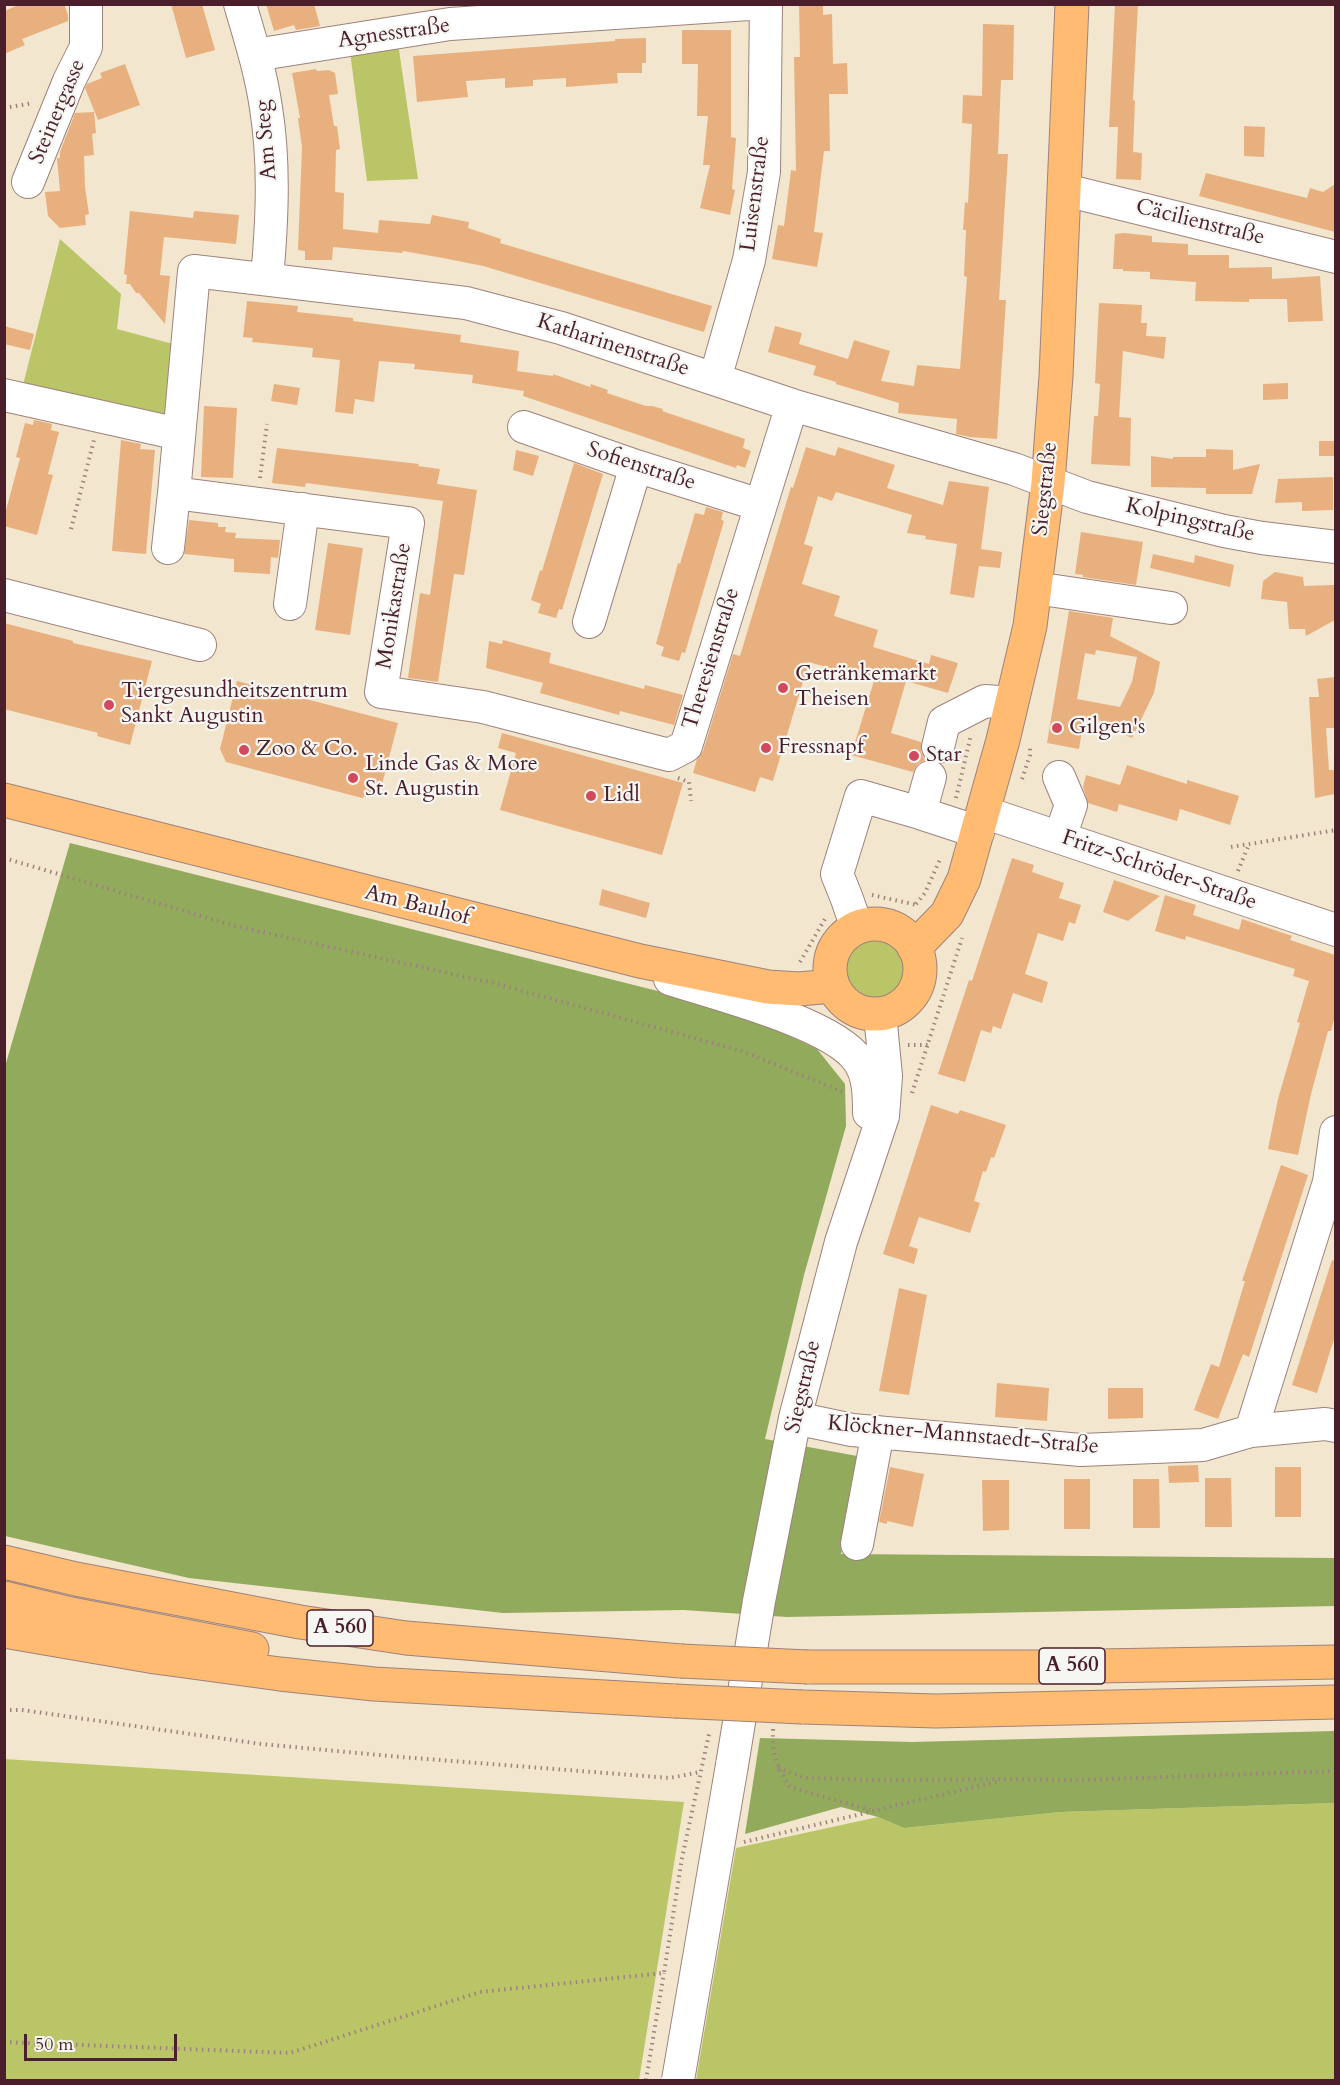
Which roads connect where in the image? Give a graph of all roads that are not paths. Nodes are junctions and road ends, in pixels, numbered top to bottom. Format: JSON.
{"nodes":[{"id":1,"x":86,"y":4,"type":"edge"},
{"id":2,"x":240,"y":4,"type":"edge"},
{"id":3,"x":749,"y":4,"type":"edge"},
{"id":4,"x":766,"y":4,"type":"edge"},
{"id":5,"x":1072,"y":4,"type":"edge"},
{"id":6,"x":255,"y":55,"type":"junction"},
{"id":7,"x":28,"y":183,"type":"dead end"},
{"id":8,"x":1065,"y":190,"type":"junction"},
{"id":9,"x":1335,"y":257,"type":"edge"},
{"id":10,"x":267,"y":279,"type":"junction"},
{"id":11,"x":715,"y":379,"type":"junction"},
{"id":12,"x":5,"y":398,"type":"edge"},
{"id":13,"x":792,"y":405,"type":"junction"},
{"id":14,"x":524,"y":427,"type":"dead end"},
{"id":15,"x":178,"y":434,"type":"junction"},
{"id":16,"x":636,"y":466,"type":"junction"},
{"id":17,"x":1048,"y":483,"type":"junction"},
{"id":18,"x":174,"y":493,"type":"junction"},
{"id":19,"x":760,"y":506,"type":"junction"},
{"id":20,"x":303,"y":508,"type":"junction"},
{"id":21,"x":1335,"y":547,"type":"edge"},
{"id":22,"x":168,"y":548,"type":"dead end"},
{"id":23,"x":1035,"y":588,"type":"junction"},
{"id":24,"x":4,"y":595,"type":"edge"},
{"id":25,"x":290,"y":604,"type":"dead end"},
{"id":26,"x":1171,"y":608,"type":"dead end"},
{"id":27,"x":589,"y":622,"type":"dead end"},
{"id":28,"x":200,"y":645,"type":"dead end"},
{"id":29,"x":998,"y":702,"type":"junction"},
{"id":30,"x":483,"y":707,"type":"joint"},
{"id":31,"x":1059,"y":777,"type":"dead end"},
{"id":32,"x":4,"y":800,"type":"edge"},
{"id":33,"x":920,"y":813,"type":"junction"},
{"id":34,"x":970,"y":822,"type":"junction"},
{"id":35,"x":1060,"y":837,"type":"junction"},
{"id":36,"x":852,"y":914,"type":"junction"},
{"id":37,"x":1335,"y":930,"type":"edge"},
{"id":38,"x":914,"y":948,"type":"junction"},
{"id":39,"x":640,"y":961,"type":"junction"},
{"id":40,"x":833,"y":986,"type":"junction"},
{"id":41,"x":880,"y":1014,"type":"junction"},
{"id":42,"x":1335,"y":1132,"type":"edge"},
{"id":43,"x":869,"y":1156,"type":"junction"},
{"id":44,"x":795,"y":1418,"type":"junction"},
{"id":45,"x":1335,"y":1426,"type":"edge"},
{"id":46,"x":1251,"y":1431,"type":"junction"},
{"id":47,"x":878,"y":1432,"type":"junction"},
{"id":48,"x":858,"y":1544,"type":"dead end"},
{"id":49,"x":4,"y":1562,"type":"edge"},
{"id":50,"x":4,"y":1598,"type":"edge"},
{"id":51,"x":4,"y":1632,"type":"edge"},
{"id":52,"x":1335,"y":1662,"type":"edge"},
{"id":53,"x":530,"y":1692,"type":"junction"},
{"id":54,"x":1335,"y":1701,"type":"edge"},
{"id":55,"x":678,"y":2080,"type":"edge"}],
"edges":[{"from":1,"to":7,"type":"street","name":"Steinergasse"},
{"from":2,"to":6,"type":"street","name":"Am Steg"},
{"from":3,"to":6,"type":"street","name":"Agnesstraße"},
{"from":4,"to":11,"type":"street","name":"Luisenstraße"},
{"from":5,"to":8,"type":"main road","name":"Siegstraße"},
{"from":6,"to":10,"type":"street","name":"Am Steg"},
{"from":8,"to":9,"type":"street","name":"Cäcilienstraße"},
{"from":8,"to":17,"type":"main road","name":"Siegstraße"},
{"from":10,"to":11,"type":"street","name":"Katharinenstraße"},
{"from":10,"to":15,"type":"street","name":"Katharinenstraße"},
{"from":11,"to":13,"type":"street","name":"Katharinenstraße"},
{"from":12,"to":15,"type":"street"},
{"from":13,"to":17,"type":"street","name":"Katharinenstraße"},
{"from":13,"to":19,"type":"street","name":"Theresienstraße"},
{"from":14,"to":16,"type":"street","name":"Sofienstraße"},
{"from":15,"to":18,"type":"street"},
{"from":16,"to":19,"type":"street","name":"Sofienstraße"},
{"from":16,"to":27,"type":"street"},
{"from":17,"to":21,"type":"street","name":"Kolpingstraße"},
{"from":17,"to":23,"type":"main road","name":"Siegstraße"},
{"from":18,"to":20,"type":"street","name":"Monikastraße"},
{"from":18,"to":22,"type":"street"},
{"from":19,"to":30,"type":"street","name":"Theresienstraße"},
{"from":20,"to":25,"type":"street"},
{"from":20,"to":30,"type":"street","name":"Monikastraße"},
{"from":23,"to":26,"type":"street"},
{"from":23,"to":29,"type":"main road","name":"Siegstraße"},
{"from":24,"to":28,"type":"street"},
{"from":29,"to":33,"type":"street"},
{"from":29,"to":34,"type":"main road","name":"Siegstraße"},
{"from":31,"to":35,"type":"street"},
{"from":32,"to":39,"type":"main road","name":"Am Bauhof"},
{"from":33,"to":34,"type":"street","name":"Fritz-Schröder-Straße"},
{"from":33,"to":36,"type":"street","name":"Fritz-Schröder-Straße"},
{"from":34,"to":35,"type":"street","name":"Fritz-Schröder-Straße"},
{"from":34,"to":38,"type":"main road","name":"Siegstraße"},
{"from":35,"to":37,"type":"street","name":"Fritz-Schröder-Straße"},
{"from":36,"to":38,"type":"main road"},
{"from":36,"to":40,"type":"main road"},
{"from":38,"to":41,"type":"main road"},
{"from":39,"to":40,"type":"main road","name":"Am Bauhof"},
{"from":39,"to":43,"type":"street"},
{"from":40,"to":41,"type":"main road"},
{"from":41,"to":43,"type":"street","name":"Siegstraße"},
{"from":42,"to":46,"type":"street"},
{"from":43,"to":44,"type":"street","name":"Siegstraße"},
{"from":44,"to":47,"type":"street","name":"Klöckner-Mannstaedt-Straße"},
{"from":44,"to":55,"type":"street","name":"Siegstraße","bridge":true},
{"from":45,"to":46,"type":"street","name":"Klöckner-Mannstaedt-Straße"},
{"from":46,"to":47,"type":"street","name":"Klöckner-Mannstaedt-Straße"},
{"from":47,"to":48,"type":"street"},
{"from":49,"to":52,"type":"main road","number":"A 560","bridge":true},
{"from":50,"to":53,"type":"main road","number":"A 560"},
{"from":51,"to":53,"type":"main road"},
{"from":53,"to":54,"type":"main road","number":"A 560","bridge":true}]}
